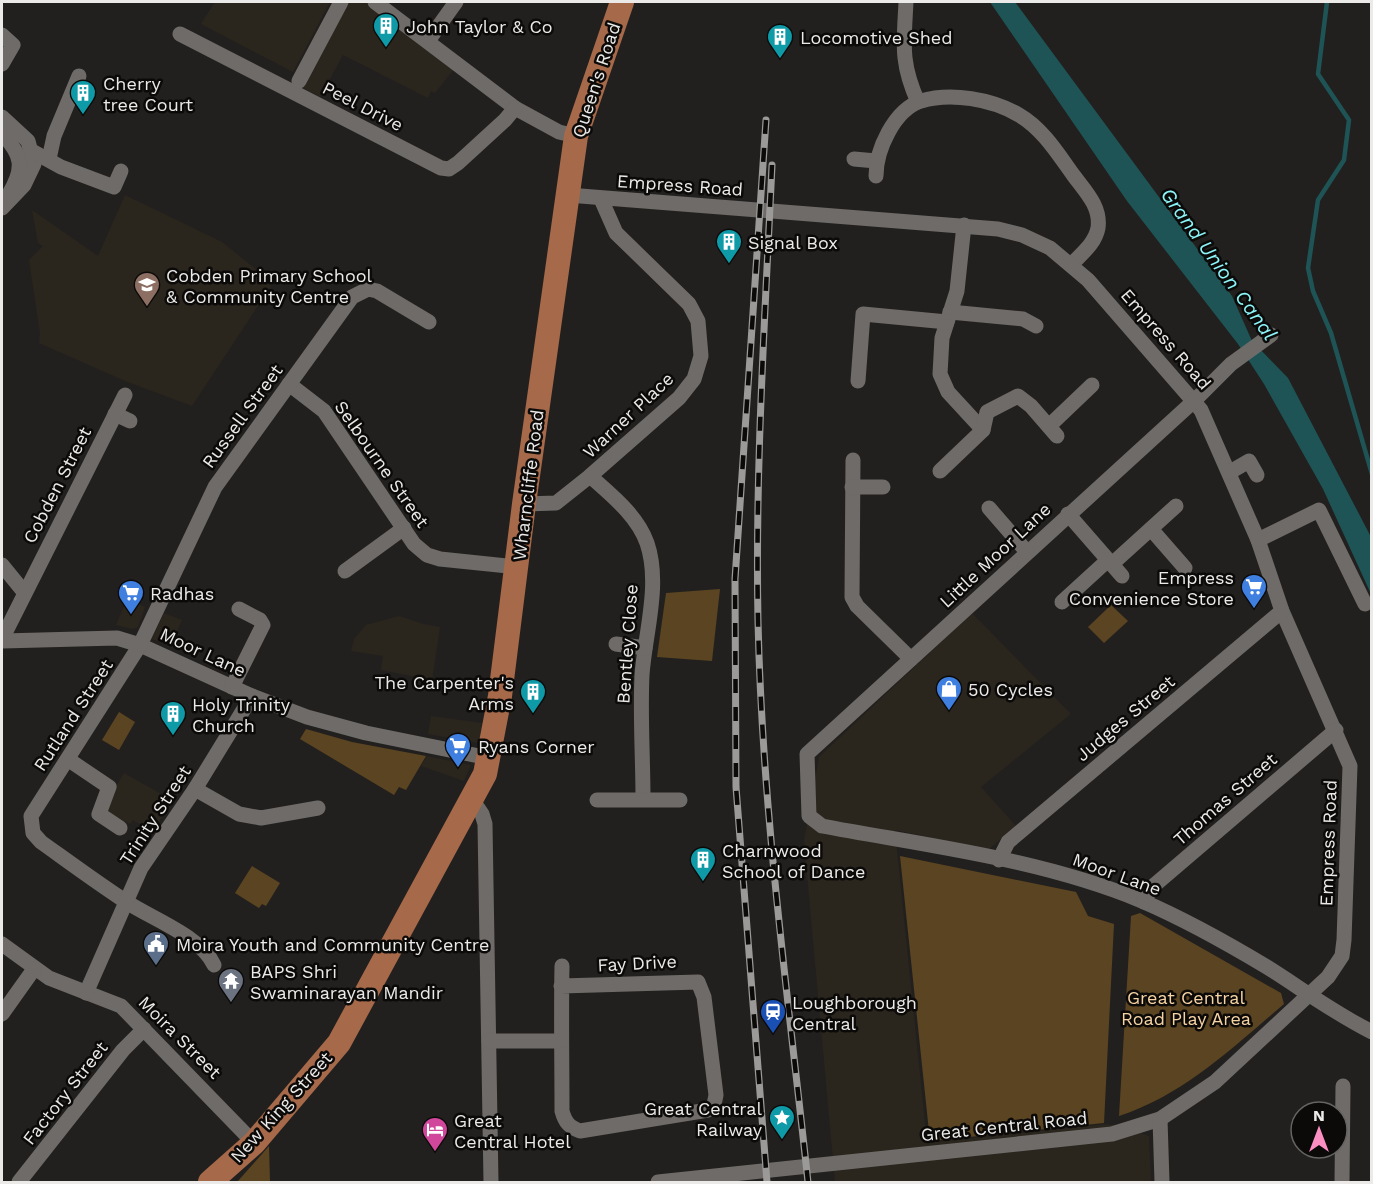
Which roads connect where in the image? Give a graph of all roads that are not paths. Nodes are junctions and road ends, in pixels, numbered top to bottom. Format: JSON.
{"nodes":[{"id":1,"x":341,"y":2,"type":"edge"},
{"id":2,"x":375,"y":2,"type":"edge"},
{"id":3,"x":456,"y":2,"type":"edge"},
{"id":4,"x":622,"y":2,"type":"edge"},
{"id":5,"x":906,"y":2,"type":"edge"},
{"id":6,"x":180,"y":34,"type":"dead end"},
{"id":7,"x":2,"y":35,"type":"edge"},
{"id":8,"x":428,"y":42,"type":"junction"},
{"id":9,"x":2,"y":64,"type":"edge"},
{"id":10,"x":79,"y":76,"type":"dead end"},
{"id":11,"x":299,"y":81,"type":"dead end"},
{"id":12,"x":918,"y":102,"type":"junction"},
{"id":13,"x":515,"y":108,"type":"junction"},
{"id":14,"x":2,"y":117,"type":"edge"},
{"id":15,"x":2,"y":134,"type":"edge"},
{"id":16,"x":576,"y":136,"type":"junction"},
{"id":17,"x":32,"y":151,"type":"junction"},
{"id":18,"x":49,"y":159,"type":"junction"},
{"id":19,"x":854,"y":159,"type":"dead end"},
{"id":20,"x":121,"y":171,"type":"dead end"},
{"id":21,"x":568,"y":195,"type":"junction"},
{"id":22,"x":601,"y":199,"type":"junction"},
{"id":23,"x":2,"y":207,"type":"edge"},
{"id":24,"x":964,"y":225,"type":"junction"},
{"id":25,"x":1071,"y":265,"type":"junction"},
{"id":26,"x":949,"y":317,"type":"junction"},
{"id":27,"x":429,"y":322,"type":"dead end"},
{"id":28,"x":1036,"y":326,"type":"dead end"},
{"id":29,"x":1271,"y":334,"type":"dead end"},
{"id":30,"x":858,"y":381,"type":"dead end"},
{"id":31,"x":290,"y":384,"type":"junction"},
{"id":32,"x":1092,"y":385,"type":"dead end"},
{"id":33,"x":125,"y":395,"type":"dead end"},
{"id":34,"x":1195,"y":400,"type":"junction"},
{"id":35,"x":115,"y":414,"type":"junction"},
{"id":36,"x":130,"y":421,"type":"dead end"},
{"id":37,"x":983,"y":430,"type":"junction"},
{"id":38,"x":853,"y":460,"type":"dead end"},
{"id":39,"x":940,"y":471,"type":"dead end"},
{"id":40,"x":1230,"y":472,"type":"junction"},
{"id":41,"x":1257,"y":475,"type":"dead end"},
{"id":42,"x":590,"y":476,"type":"junction"},
{"id":43,"x":852,"y":487,"type":"junction"},
{"id":44,"x":883,"y":487,"type":"dead end"},
{"id":45,"x":524,"y":504,"type":"junction"},
{"id":46,"x":1176,"y":506,"type":"dead end"},
{"id":47,"x":989,"y":508,"type":"dead end"},
{"id":48,"x":1068,"y":514,"type":"junction"},
{"id":49,"x":404,"y":528,"type":"junction"},
{"id":50,"x":1151,"y":528,"type":"junction"},
{"id":51,"x":1258,"y":540,"type":"junction"},
{"id":52,"x":1027,"y":552,"type":"junction"},
{"id":53,"x":2,"y":566,"type":"edge"},
{"id":54,"x":517,"y":567,"type":"junction"},
{"id":55,"x":1114,"y":567,"type":"junction"},
{"id":56,"x":1185,"y":568,"type":"dead end"},
{"id":57,"x":345,"y":571,"type":"dead end"},
{"id":58,"x":24,"y":592,"type":"junction"},
{"id":59,"x":1062,"y":602,"type":"dead end"},
{"id":60,"x":1365,"y":604,"type":"dead end"},
{"id":61,"x":239,"y":609,"type":"dead end"},
{"id":62,"x":1282,"y":611,"type":"junction"},
{"id":63,"x":2,"y":640,"type":"edge"},
{"id":64,"x":616,"y":644,"type":"dead end"},
{"id":65,"x":140,"y":645,"type":"junction"},
{"id":66,"x":645,"y":648,"type":"junction"},
{"id":67,"x":911,"y":659,"type":"junction"},
{"id":68,"x":232,"y":687,"type":"junction"},
{"id":69,"x":252,"y":696,"type":"junction"},
{"id":70,"x":1336,"y":730,"type":"junction"},
{"id":71,"x":69,"y":760,"type":"junction"},
{"id":72,"x":487,"y":766,"type":"junction"},
{"id":73,"x":195,"y":789,"type":"junction"},
{"id":74,"x":471,"y":798,"type":"junction"},
{"id":75,"x":643,"y":799,"type":"junction"},
{"id":76,"x":597,"y":800,"type":"dead end"},
{"id":77,"x":680,"y":800,"type":"dead end"},
{"id":78,"x":318,"y":808,"type":"dead end"},
{"id":79,"x":822,"y":826,"type":"joint"},
{"id":80,"x":120,"y":828,"type":"dead end"},
{"id":81,"x":999,"y":860,"type":"junction"},
{"id":82,"x":127,"y":902,"type":"junction"},
{"id":83,"x":1144,"y":902,"type":"junction"},
{"id":84,"x":2,"y":944,"type":"edge"},
{"id":85,"x":214,"y":965,"type":"dead end"},
{"id":86,"x":562,"y":966,"type":"dead end"},
{"id":87,"x":34,"y":969,"type":"junction"},
{"id":88,"x":561,"y":986,"type":"junction"},
{"id":89,"x":86,"y":993,"type":"junction"},
{"id":90,"x":1309,"y":996,"type":"junction"},
{"id":91,"x":2,"y":1014,"type":"edge"},
{"id":92,"x":144,"y":1029,"type":"junction"},
{"id":93,"x":1371,"y":1032,"type":"edge"},
{"id":94,"x":489,"y":1041,"type":"junction"},
{"id":95,"x":561,"y":1041,"type":"junction"},
{"id":96,"x":1347,"y":1095,"type":"dead end"},
{"id":97,"x":1160,"y":1119,"type":"junction"},
{"id":98,"x":254,"y":1143,"type":"junction"},
{"id":99,"x":19,"y":1182,"type":"edge"},
{"id":100,"x":210,"y":1182,"type":"edge"},
{"id":101,"x":491,"y":1182,"type":"edge"},
{"id":102,"x":658,"y":1182,"type":"edge"},
{"id":103,"x":1162,"y":1182,"type":"edge"},
{"id":104,"x":1342,"y":1182,"type":"edge"}],
"edges":[{"from":1,"to":11,"type":"street"},
{"from":2,"to":8,"type":"street"},
{"from":3,"to":8,"type":"street"},
{"from":4,"to":16,"type":"main road","name":"Queen's Road"},
{"from":5,"to":12,"type":"street"},
{"from":6,"to":13,"type":"street","name":"Peel Drive"},
{"from":7,"to":9,"type":"street"},
{"from":8,"to":13,"type":"street"},
{"from":10,"to":18,"type":"street"},
{"from":12,"to":19,"type":"street"},
{"from":12,"to":25,"type":"street"},
{"from":13,"to":16,"type":"street"},
{"from":14,"to":17,"type":"street"},
{"from":15,"to":23,"type":"street"},
{"from":16,"to":21,"type":"main road","name":"Queen's Road"},
{"from":17,"to":18,"type":"street"},
{"from":17,"to":23,"type":"street"},
{"from":18,"to":20,"type":"street"},
{"from":21,"to":22,"type":"street","name":"Empress Road"},
{"from":21,"to":45,"type":"main road","name":"Wharncliffe Road"},
{"from":22,"to":24,"type":"street","name":"Empress Road"},
{"from":22,"to":42,"type":"street","name":"Warner Place"},
{"from":24,"to":25,"type":"street","name":"Empress Road"},
{"from":24,"to":26,"type":"street"},
{"from":25,"to":34,"type":"street","name":"Empress Road"},
{"from":26,"to":28,"type":"street"},
{"from":26,"to":30,"type":"street"},
{"from":26,"to":37,"type":"street"},
{"from":27,"to":31,"type":"street","name":"Russell Street"},
{"from":29,"to":34,"type":"street","name":"Little Moor Lane"},
{"from":31,"to":49,"type":"street","name":"Selbourne Street"},
{"from":31,"to":65,"type":"street","name":"Russell Street"},
{"from":32,"to":37,"type":"street"},
{"from":33,"to":35,"type":"street","name":"Cobden Street"},
{"from":34,"to":40,"type":"street","name":"Empress Road"},
{"from":34,"to":48,"type":"street","name":"Little Moor Lane"},
{"from":35,"to":36,"type":"street"},
{"from":35,"to":58,"type":"street","name":"Cobden Street"},
{"from":37,"to":39,"type":"street"},
{"from":38,"to":43,"type":"street"},
{"from":40,"to":41,"type":"street"},
{"from":40,"to":51,"type":"street","name":"Empress Road"},
{"from":42,"to":45,"type":"street","name":"Warner Place"},
{"from":42,"to":66,"type":"street","name":"Bentley Close"},
{"from":43,"to":44,"type":"street"},
{"from":43,"to":67,"type":"street"},
{"from":45,"to":54,"type":"main road","name":"Wharncliffe Road"},
{"from":46,"to":50,"type":"street"},
{"from":47,"to":52,"type":"street"},
{"from":48,"to":52,"type":"street","name":"Little Moor Lane"},
{"from":48,"to":55,"type":"street"},
{"from":49,"to":54,"type":"street","name":"Selbourne Street"},
{"from":49,"to":57,"type":"street"},
{"from":50,"to":55,"type":"street"},
{"from":50,"to":56,"type":"street"},
{"from":51,"to":60,"type":"street"},
{"from":51,"to":62,"type":"street","name":"Empress Road"},
{"from":52,"to":67,"type":"street","name":"Little Moor Lane"},
{"from":53,"to":58,"type":"street"},
{"from":54,"to":72,"type":"main road","name":"Wharncliffe Road"},
{"from":55,"to":59,"type":"street"},
{"from":58,"to":63,"type":"street","name":"Cobden Street"},
{"from":61,"to":68,"type":"street"},
{"from":62,"to":70,"type":"street","name":"Empress Road"},
{"from":62,"to":81,"type":"street","name":"Judges Street"},
{"from":63,"to":65,"type":"street","name":"Moor Lane"},
{"from":64,"to":66,"type":"street"},
{"from":65,"to":68,"type":"street","name":"Moor Lane"},
{"from":65,"to":71,"type":"street","name":"Rutland Street"},
{"from":66,"to":75,"type":"street","name":"Bentley Close"},
{"from":67,"to":79,"type":"street","name":"Little Moor Lane"},
{"from":68,"to":69,"type":"street","name":"Moor Lane"},
{"from":69,"to":72,"type":"street","name":"Moor Lane"},
{"from":69,"to":73,"type":"street","name":"Trinity Street"},
{"from":70,"to":83,"type":"street","name":"Thomas Street"},
{"from":70,"to":90,"type":"street","name":"Empress Road"},
{"from":71,"to":80,"type":"street"},
{"from":71,"to":82,"type":"street","name":"Rutland Street"},
{"from":72,"to":74,"type":"main road","name":"New King Street"},
{"from":73,"to":78,"type":"street"},
{"from":73,"to":82,"type":"street","name":"Trinity Street"},
{"from":74,"to":94,"type":"street"},
{"from":74,"to":98,"type":"main road","name":"New King Street"},
{"from":75,"to":76,"type":"street"},
{"from":75,"to":77,"type":"street"},
{"from":79,"to":81,"type":"street","name":"Moor Lane"},
{"from":81,"to":83,"type":"street","name":"Moor Lane"},
{"from":82,"to":85,"type":"street"},
{"from":82,"to":89,"type":"street","name":"Trinity Street"},
{"from":83,"to":90,"type":"street","name":"Moor Lane"},
{"from":84,"to":87,"type":"street","name":"Moira Street"},
{"from":86,"to":88,"type":"street"},
{"from":87,"to":89,"type":"street","name":"Moira Street"},
{"from":87,"to":91,"type":"street"},
{"from":88,"to":95,"type":"street"},
{"from":88,"to":95,"type":"street","name":"Fay Drive"},
{"from":89,"to":92,"type":"street","name":"Moira Street"},
{"from":90,"to":93,"type":"street","name":"Moor Lane"},
{"from":90,"to":97,"type":"street","name":"Great Central Road"},
{"from":92,"to":98,"type":"street","name":"Moira Street"},
{"from":92,"to":99,"type":"street","name":"Factory Street"},
{"from":94,"to":95,"type":"street"},
{"from":94,"to":101,"type":"street"},
{"from":96,"to":104,"type":"street"},
{"from":97,"to":102,"type":"street","name":"Great Central Road"},
{"from":97,"to":103,"type":"street"},
{"from":98,"to":100,"type":"main road","name":"New King Street"}]}
